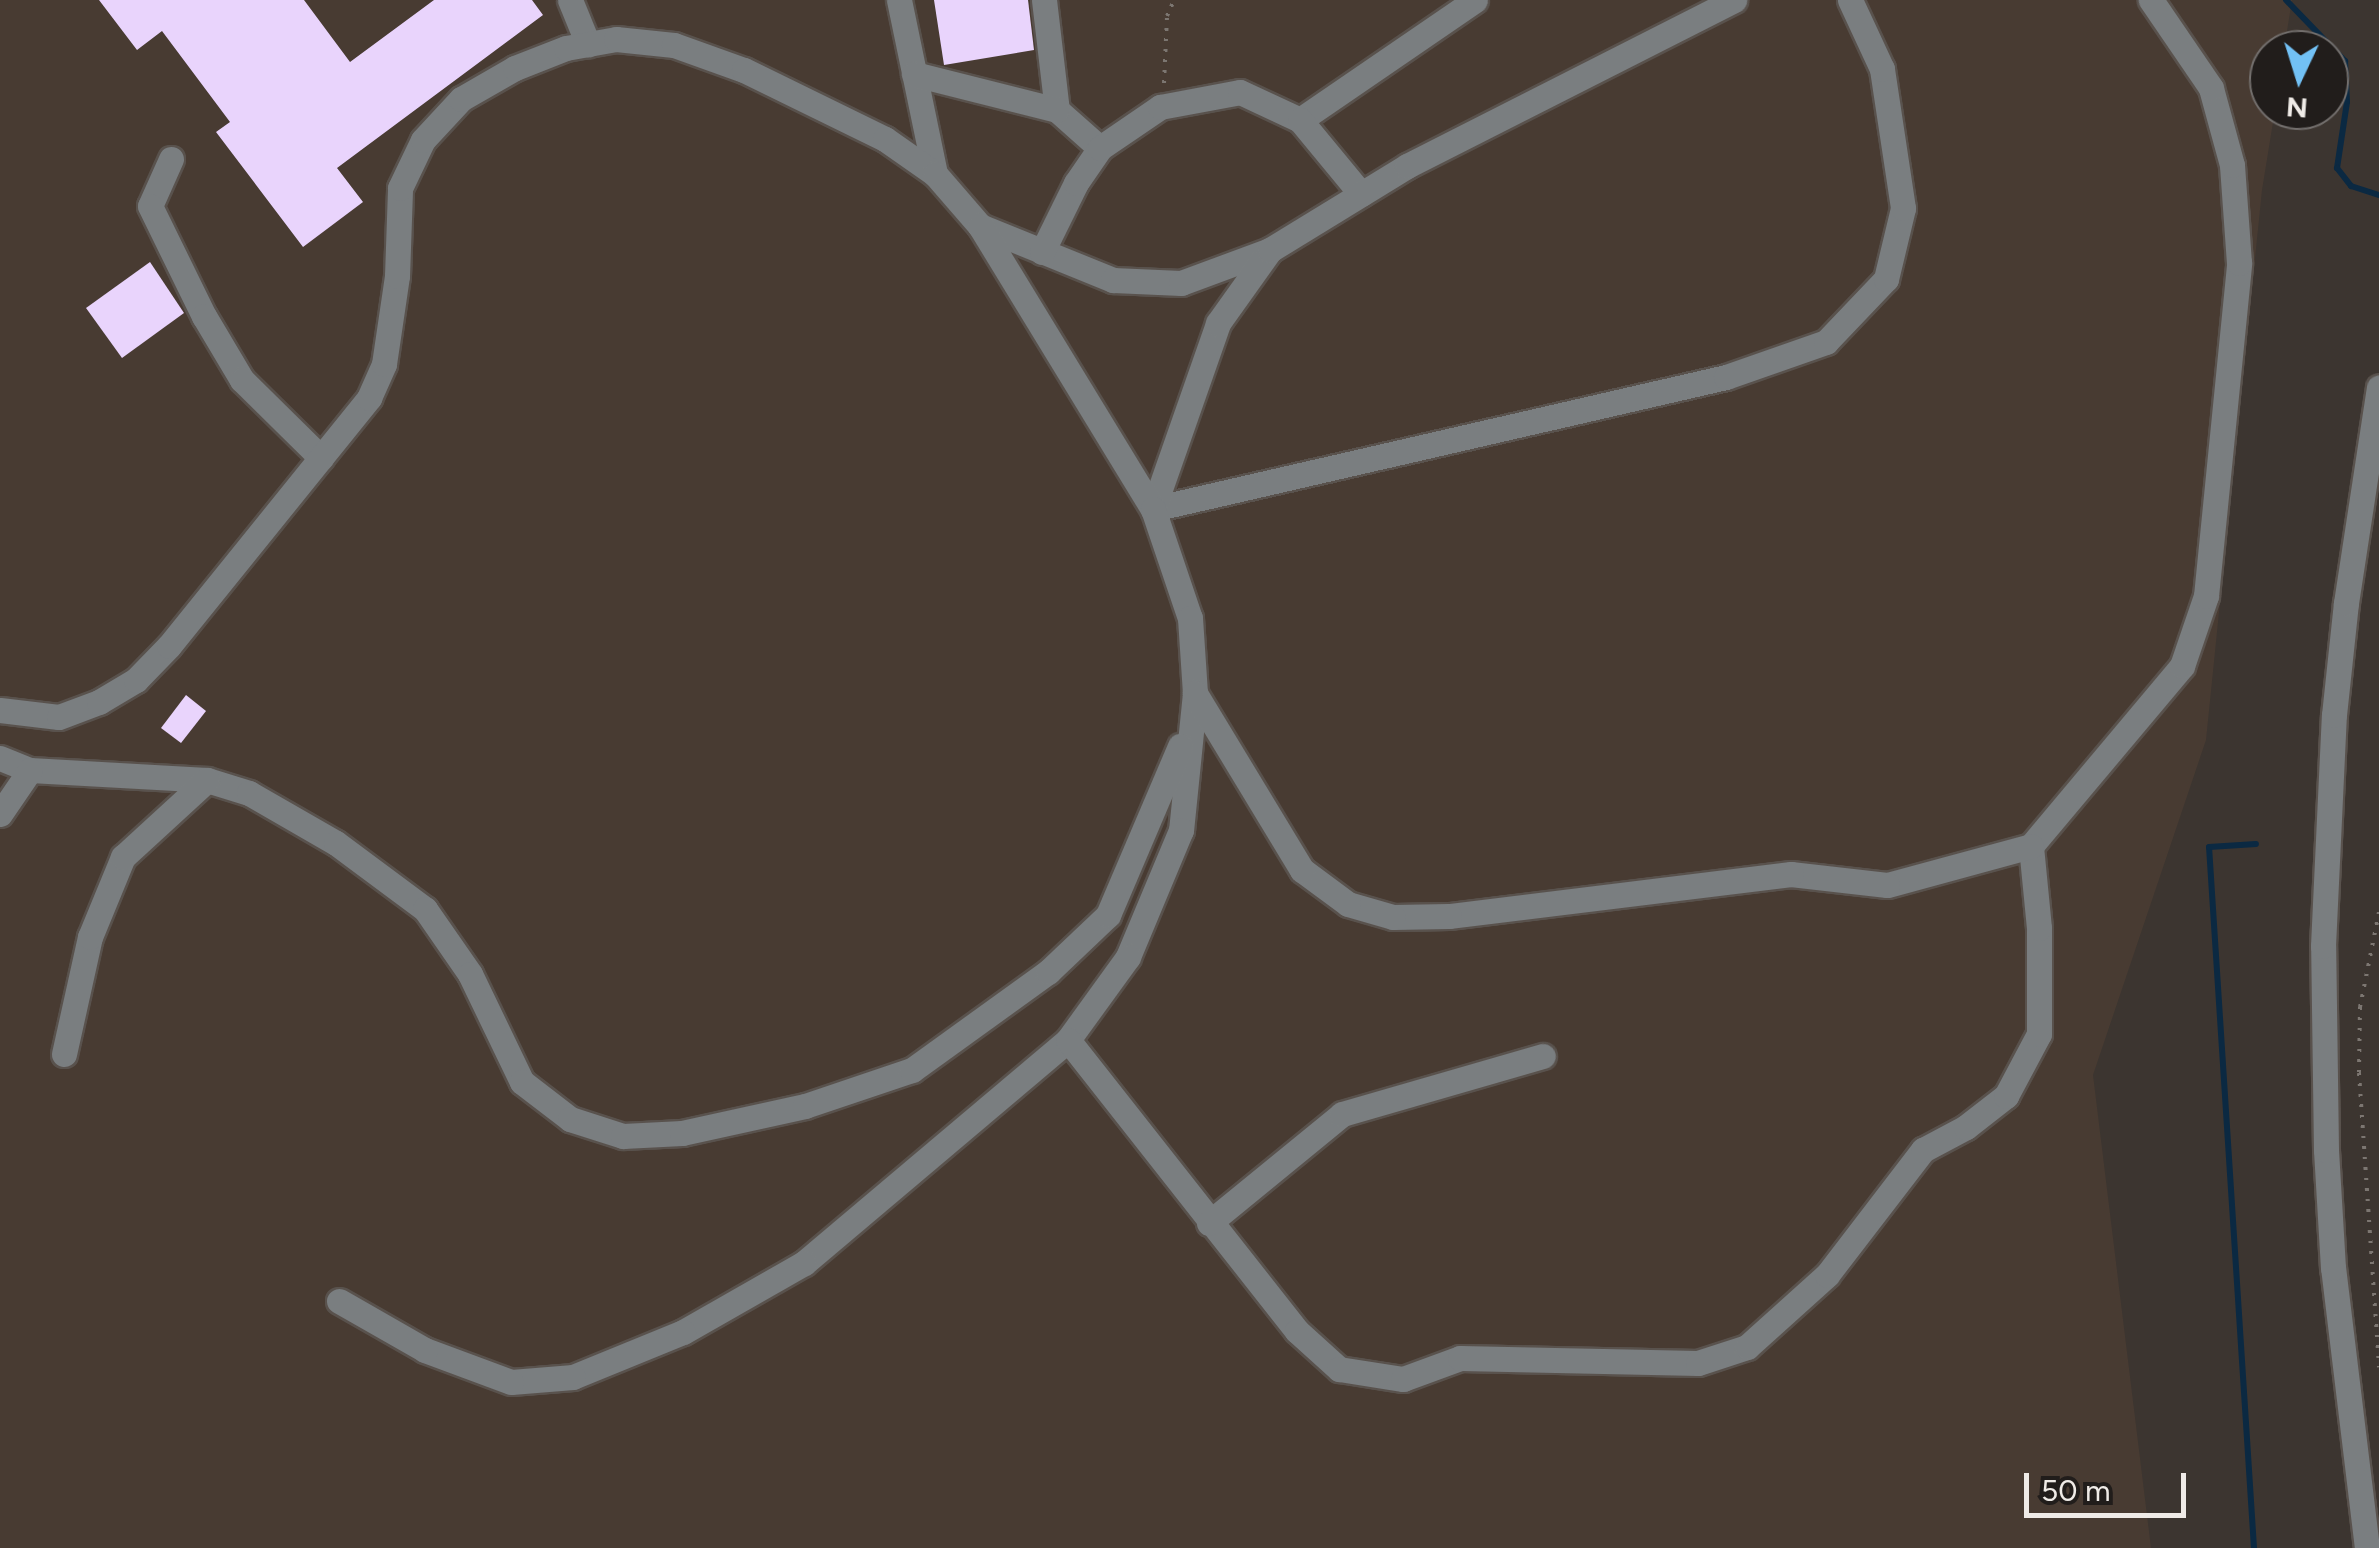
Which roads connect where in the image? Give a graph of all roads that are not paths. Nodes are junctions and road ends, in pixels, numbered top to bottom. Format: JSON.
{"nodes":[{"id":1,"x":570,"y":0,"type":"edge"},
{"id":2,"x":899,"y":0,"type":"edge"},
{"id":3,"x":1044,"y":0,"type":"edge"},
{"id":4,"x":1475,"y":0,"type":"edge"},
{"id":5,"x":1734,"y":0,"type":"edge"},
{"id":6,"x":1850,"y":0,"type":"edge"},
{"id":7,"x":2151,"y":0,"type":"edge"},
{"id":8,"x":588,"y":44,"type":"junction"},
{"id":9,"x":914,"y":74,"type":"junction"},
{"id":10,"x":1057,"y":110,"type":"junction"},
{"id":11,"x":1300,"y":120,"type":"junction"},
{"id":12,"x":1100,"y":148,"type":"junction"},
{"id":13,"x":171,"y":159,"type":"dead end"},
{"id":14,"x":935,"y":174,"type":"junction"},
{"id":15,"x":1361,"y":194,"type":"junction"},
{"id":16,"x":980,"y":226,"type":"junction"},
{"id":17,"x":1270,"y":250,"type":"junction"},
{"id":18,"x":1042,"y":252,"type":"junction"},
{"id":19,"x":2379,"y":388,"type":"edge"},
{"id":20,"x":321,"y":458,"type":"junction"},
{"id":21,"x":1153,"y":509,"type":"junction"},
{"id":22,"x":1196,"y":693,"type":"junction"},
{"id":23,"x":0,"y":710,"type":"edge"},
{"id":24,"x":0,"y":758,"type":"edge"},
{"id":25,"x":30,"y":770,"type":"junction"},
{"id":26,"x":207,"y":780,"type":"junction"},
{"id":27,"x":0,"y":814,"type":"edge"},
{"id":28,"x":2031,"y":846,"type":"junction"},
{"id":29,"x":1068,"y":1040,"type":"junction"},
{"id":30,"x":64,"y":1054,"type":"dead end"},
{"id":31,"x":1543,"y":1056,"type":"dead end"},
{"id":32,"x":1209,"y":1222,"type":"junction"},
{"id":33,"x":339,"y":1301,"type":"dead end"},
{"id":34,"x":2366,"y":1548,"type":"edge"}],
"edges":[{"from":1,"to":8,"type":"street"},
{"from":2,"to":9,"type":"street"},
{"from":3,"to":10,"type":"street"},
{"from":4,"to":11,"type":"street"},
{"from":5,"to":15,"type":"street"},
{"from":6,"to":21,"type":"street"},
{"from":7,"to":28,"type":"street"},
{"from":8,"to":14,"type":"street"},
{"from":8,"to":20,"type":"street"},
{"from":9,"to":10,"type":"street"},
{"from":9,"to":14,"type":"street"},
{"from":10,"to":12,"type":"street"},
{"from":11,"to":12,"type":"street"},
{"from":11,"to":15,"type":"street"},
{"from":12,"to":18,"type":"street"},
{"from":13,"to":20,"type":"street"},
{"from":14,"to":16,"type":"street"},
{"from":15,"to":17,"type":"street"},
{"from":16,"to":18,"type":"street"},
{"from":16,"to":21,"type":"street"},
{"from":17,"to":18,"type":"street"},
{"from":17,"to":21,"type":"street"},
{"from":19,"to":34,"type":"street"},
{"from":20,"to":23,"type":"street"},
{"from":21,"to":22,"type":"street"},
{"from":22,"to":26,"type":"street"},
{"from":22,"to":28,"type":"street"},
{"from":22,"to":29,"type":"street"},
{"from":24,"to":25,"type":"street"},
{"from":25,"to":26,"type":"street"},
{"from":25,"to":27,"type":"street"},
{"from":26,"to":30,"type":"street"},
{"from":28,"to":32,"type":"street"},
{"from":29,"to":32,"type":"street"},
{"from":29,"to":33,"type":"street"},
{"from":31,"to":32,"type":"street"}]}
